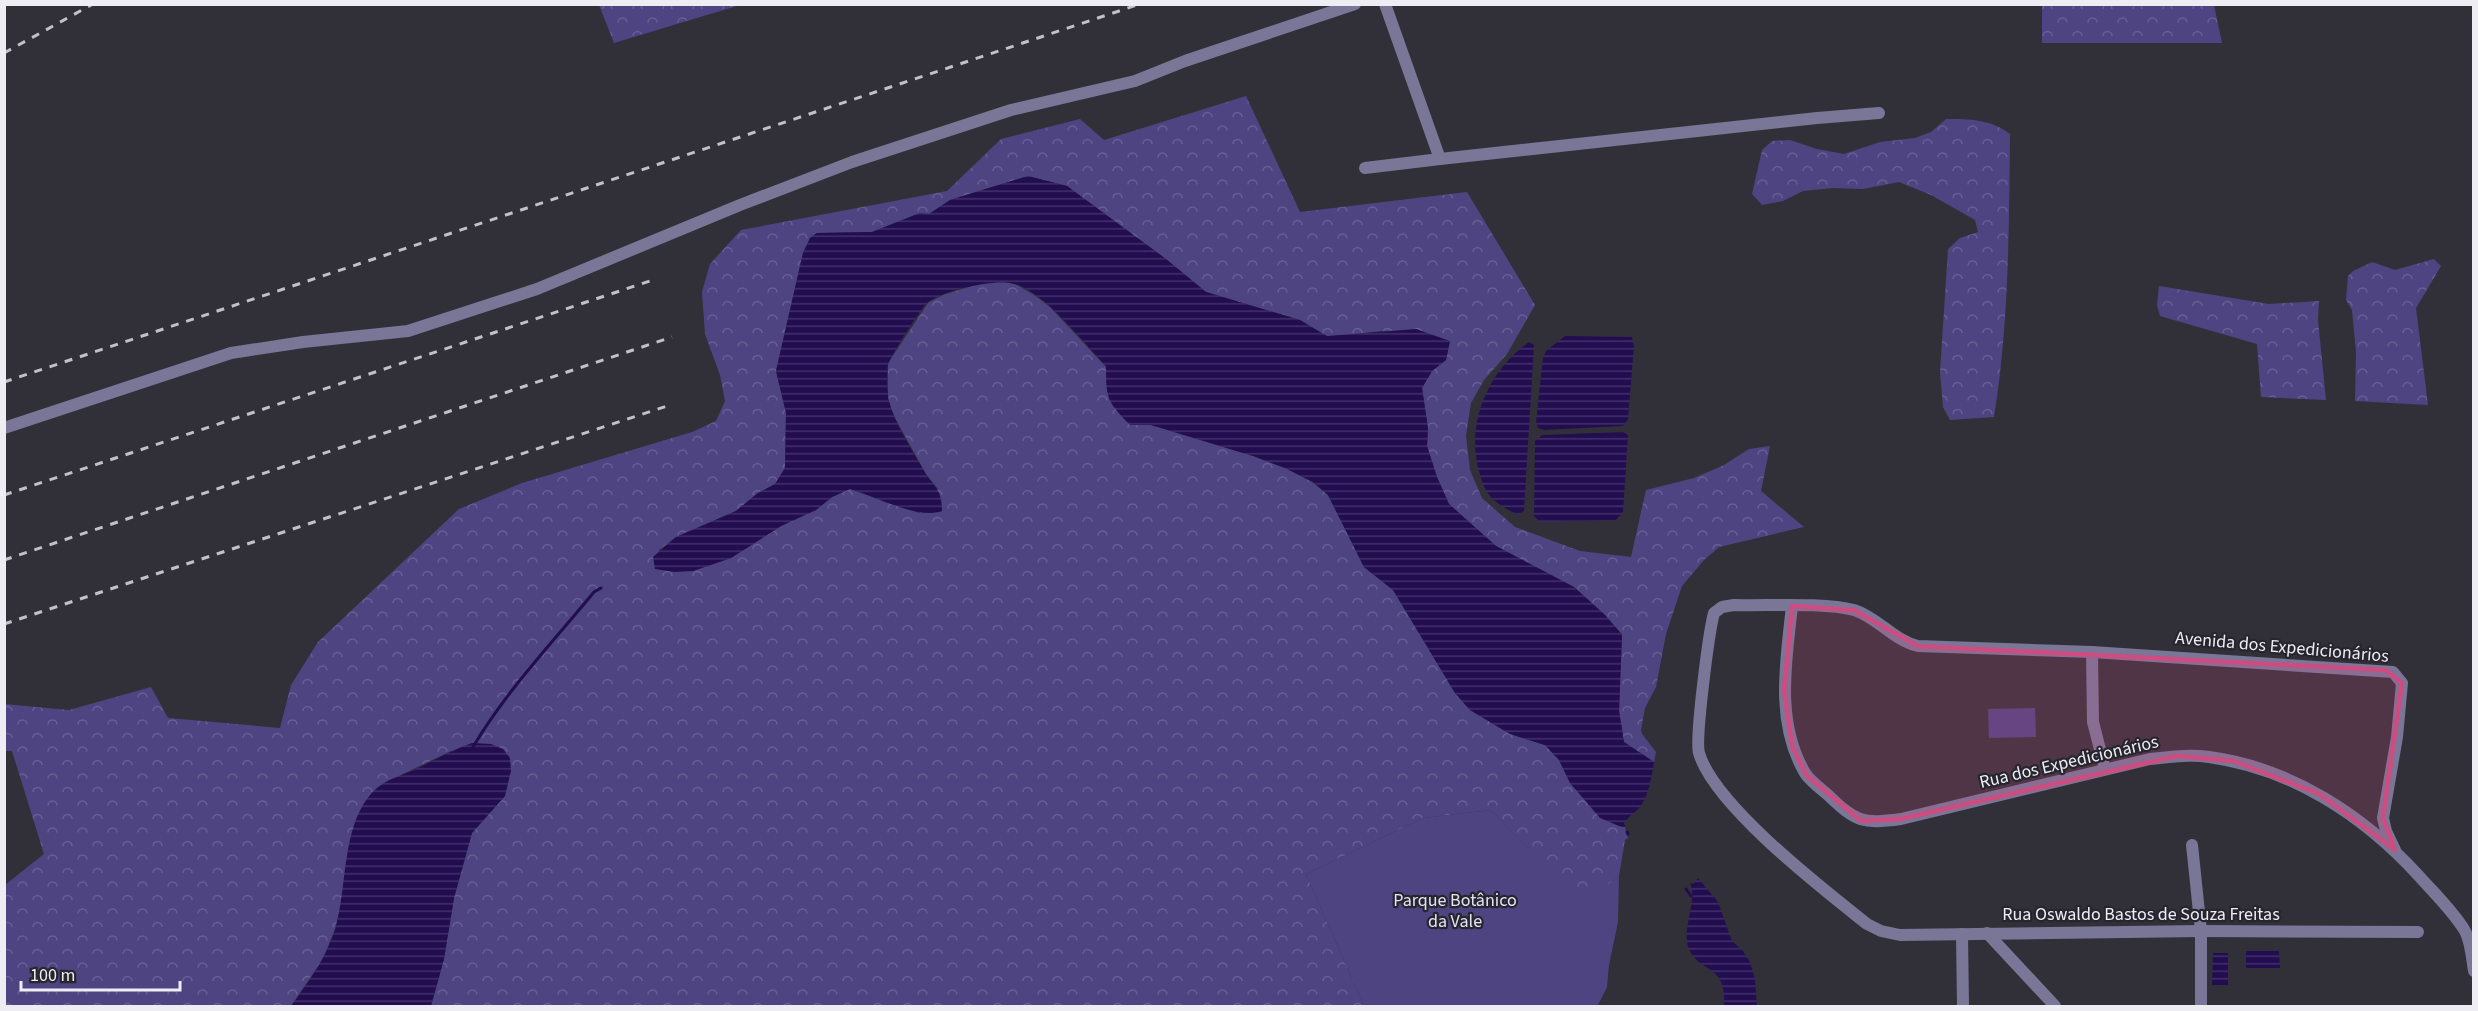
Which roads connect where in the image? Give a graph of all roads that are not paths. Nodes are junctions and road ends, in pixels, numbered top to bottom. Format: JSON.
{"nodes":[{"id":1,"x":1355,"y":4,"type":"edge"},
{"id":2,"x":1385,"y":4,"type":"edge"},
{"id":3,"x":1879,"y":113,"type":"dead end"},
{"id":4,"x":1440,"y":159,"type":"junction"},
{"id":5,"x":1365,"y":168,"type":"dead end"},
{"id":6,"x":4,"y":428,"type":"edge"},
{"id":7,"x":1792,"y":606,"type":"junction"},
{"id":8,"x":2092,"y":652,"type":"junction"},
{"id":9,"x":2105,"y":769,"type":"junction"},
{"id":10,"x":2192,"y":845,"type":"dead end"},
{"id":11,"x":2396,"y":850,"type":"junction"},
{"id":12,"x":1867,"y":924,"type":"joint"},
{"id":13,"x":2201,"y":931,"type":"junction"},
{"id":14,"x":2418,"y":932,"type":"dead end"},
{"id":15,"x":1987,"y":933,"type":"junction"},
{"id":16,"x":1962,"y":934,"type":"junction"},
{"id":17,"x":2474,"y":971,"type":"edge"},
{"id":18,"x":1963,"y":1006,"type":"edge"},
{"id":19,"x":2055,"y":1006,"type":"edge"},
{"id":20,"x":2201,"y":1006,"type":"edge"}],
"edges":[{"from":1,"to":6,"type":"street"},
{"from":2,"to":4,"type":"street"},
{"from":3,"to":4,"type":"street"},
{"from":4,"to":5,"type":"street"},
{"from":7,"to":8,"type":"street","name":"Avenida dos Expedicionários"},
{"from":7,"to":9,"type":"street","name":"Rua dos Expedicionários"},
{"from":7,"to":12,"type":"street","name":"Avenida dos Expedicionários"},
{"from":8,"to":9,"type":"street"},
{"from":8,"to":11,"type":"street","name":"Avenida dos Expedicionários"},
{"from":9,"to":11,"type":"street","name":"Rua dos Expedicionários"},
{"from":10,"to":13,"type":"street"},
{"from":11,"to":17,"type":"street","name":"Rua dos Expedicionários"},
{"from":12,"to":16,"type":"street","name":"Rua Oswaldo Bastos de Souza Freitas"},
{"from":13,"to":14,"type":"street","name":"Rua Oswaldo Bastos de Souza Freitas"},
{"from":13,"to":15,"type":"street","name":"Rua Oswaldo Bastos de Souza Freitas"},
{"from":13,"to":20,"type":"street"},
{"from":15,"to":16,"type":"street","name":"Rua Oswaldo Bastos de Souza Freitas"},
{"from":15,"to":19,"type":"street"},
{"from":16,"to":18,"type":"street"}]}
